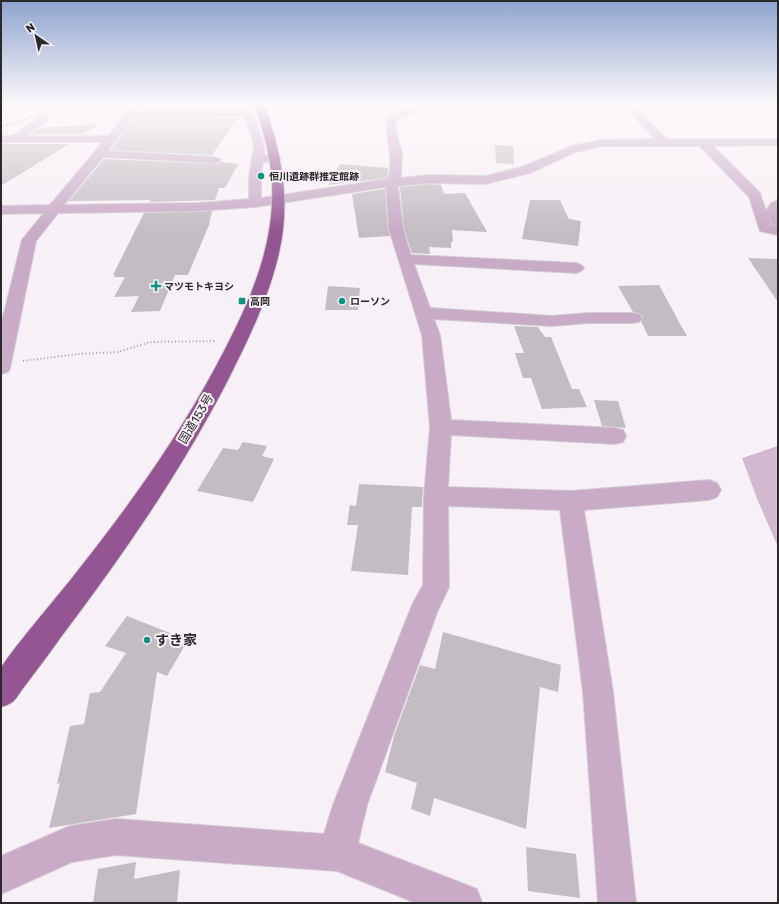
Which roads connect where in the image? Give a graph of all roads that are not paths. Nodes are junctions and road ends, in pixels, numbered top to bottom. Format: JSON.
{"nodes":[{"id":1,"x":107,"y":146,"type":"edge"},
{"id":2,"x":259,"y":146,"type":"edge"},
{"id":3,"x":265,"y":146,"type":"edge"},
{"id":4,"x":394,"y":146,"type":"edge"},
{"id":5,"x":583,"y":146,"type":"edge"},
{"id":6,"x":707,"y":146,"type":"edge"},
{"id":7,"x":101,"y":154,"type":"junction"},
{"id":8,"x":266,"y":159,"type":"junction"},
{"id":9,"x":215,"y":160,"type":"dead end"},
{"id":10,"x":394,"y":182,"type":"junction"},
{"id":11,"x":279,"y":200,"type":"junction"},
{"id":12,"x":255,"y":203,"type":"junction"},
{"id":13,"x":778,"y":204,"type":"edge"},
{"id":14,"x":1,"y":210,"type":"edge"},
{"id":15,"x":52,"y":210,"type":"junction"},
{"id":16,"x":778,"y":222,"type":"edge"},
{"id":17,"x":778,"y":231,"type":"edge"},
{"id":18,"x":404,"y":259,"type":"junction"},
{"id":19,"x":576,"y":268,"type":"dead end"},
{"id":20,"x":9,"y":292,"type":"edge"},
{"id":21,"x":423,"y":313,"type":"junction"},
{"id":22,"x":633,"y":318,"type":"dead end"},
{"id":23,"x":2,"y":366,"type":"edge"},
{"id":24,"x":441,"y":427,"type":"junction"},
{"id":25,"x":615,"y":436,"type":"dead end"},
{"id":26,"x":709,"y":490,"type":"dead end"},
{"id":27,"x":436,"y":496,"type":"junction"},
{"id":28,"x":571,"y":501,"type":"junction"},
{"id":29,"x":1,"y":692,"type":"edge"},
{"id":30,"x":337,"y":853,"type":"junction"},
{"id":31,"x":1,"y":875,"type":"edge"},
{"id":32,"x":463,"y":903,"type":"edge"},
{"id":33,"x":617,"y":903,"type":"edge"}],
"edges":[{"from":1,"to":7,"type":"street"},
{"from":2,"to":8,"type":"street"},
{"from":3,"to":8,"type":"highway","name":"国道153号"},
{"from":4,"to":10,"type":"street"},
{"from":5,"to":10,"type":"street"},
{"from":6,"to":17,"type":"street"},
{"from":7,"to":9,"type":"street"},
{"from":7,"to":15,"type":"street"},
{"from":8,"to":11,"type":"highway","name":"国道153号"},
{"from":8,"to":12,"type":"street"},
{"from":10,"to":11,"type":"street"},
{"from":10,"to":18,"type":"street"},
{"from":11,"to":12,"type":"street"},
{"from":11,"to":29,"type":"highway","name":"国道153号"},
{"from":12,"to":15,"type":"street"},
{"from":13,"to":16,"type":"street"},
{"from":14,"to":15,"type":"street"},
{"from":15,"to":20,"type":"street"},
{"from":18,"to":19,"type":"street"},
{"from":18,"to":21,"type":"street"},
{"from":20,"to":23,"type":"street"},
{"from":21,"to":22,"type":"street"},
{"from":21,"to":24,"type":"street"},
{"from":24,"to":25,"type":"street"},
{"from":24,"to":27,"type":"street"},
{"from":26,"to":28,"type":"street"},
{"from":27,"to":28,"type":"street"},
{"from":27,"to":30,"type":"street"},
{"from":28,"to":33,"type":"street"},
{"from":30,"to":31,"type":"street"},
{"from":30,"to":32,"type":"street"}]}
